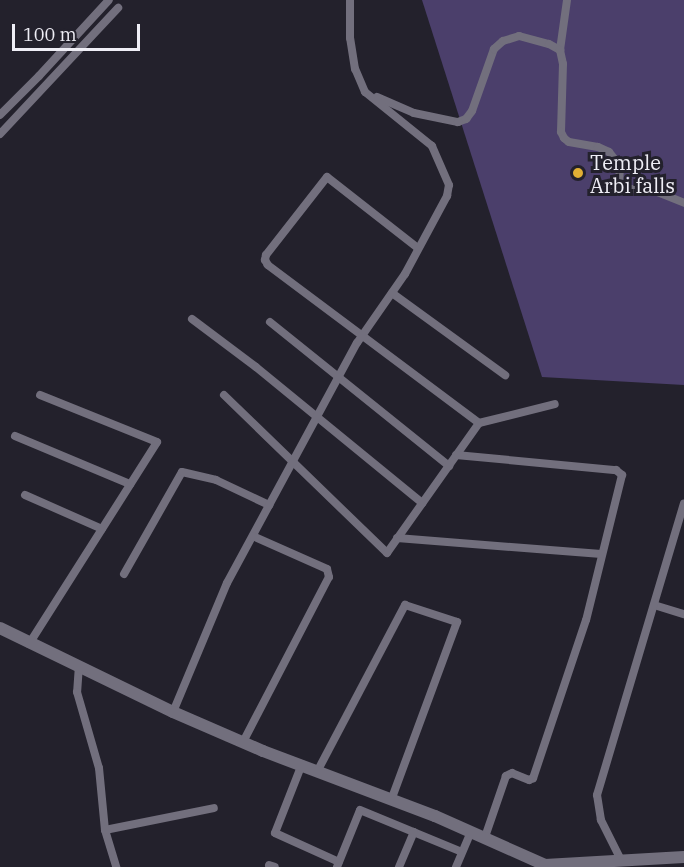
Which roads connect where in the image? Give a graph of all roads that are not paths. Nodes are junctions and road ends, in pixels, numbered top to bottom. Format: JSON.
{"nodes":[{"id":1,"x":109,"y":0,"type":"edge"},
{"id":2,"x":350,"y":0,"type":"edge"},
{"id":3,"x":567,"y":0,"type":"edge"},
{"id":4,"x":118,"y":8,"type":"dead end"},
{"id":5,"x":560,"y":50,"type":"junction"},
{"id":6,"x":365,"y":92,"type":"junction"},
{"id":7,"x":0,"y":115,"type":"edge"},
{"id":8,"x":0,"y":134,"type":"edge"},
{"id":9,"x":684,"y":202,"type":"edge"},
{"id":10,"x":418,"y":248,"type":"junction"},
{"id":11,"x":392,"y":293,"type":"junction"},
{"id":12,"x":192,"y":319,"type":"dead end"},
{"id":13,"x":270,"y":321,"type":"dead end"},
{"id":14,"x":362,"y":336,"type":"junction"},
{"id":15,"x":505,"y":375,"type":"dead end"},
{"id":16,"x":338,"y":378,"type":"junction"},
{"id":17,"x":40,"y":395,"type":"dead end"},
{"id":18,"x":224,"y":395,"type":"dead end"},
{"id":19,"x":555,"y":404,"type":"dead end"},
{"id":20,"x":317,"y":418,"type":"junction"},
{"id":21,"x":479,"y":423,"type":"junction"},
{"id":22,"x":15,"y":436,"type":"dead end"},
{"id":23,"x":456,"y":455,"type":"junction"},
{"id":24,"x":292,"y":464,"type":"junction"},
{"id":25,"x":449,"y":466,"type":"junction"},
{"id":26,"x":130,"y":484,"type":"junction"},
{"id":27,"x":25,"y":495,"type":"dead end"},
{"id":28,"x":422,"y":503,"type":"junction"},
{"id":29,"x":684,"y":504,"type":"edge"},
{"id":30,"x":269,"y":505,"type":"junction"},
{"id":31,"x":102,"y":529,"type":"junction"},
{"id":32,"x":253,"y":536,"type":"junction"},
{"id":33,"x":397,"y":538,"type":"junction"},
{"id":34,"x":601,"y":554,"type":"junction"},
{"id":35,"x":124,"y":574,"type":"dead end"},
{"id":36,"x":654,"y":605,"type":"junction"},
{"id":37,"x":684,"y":614,"type":"edge"},
{"id":38,"x":0,"y":628,"type":"edge"},
{"id":39,"x":29,"y":644,"type":"junction"},
{"id":40,"x":79,"y":665,"type":"junction"},
{"id":41,"x":173,"y":712,"type":"junction"},
{"id":42,"x":243,"y":742,"type":"junction"},
{"id":43,"x":302,"y":764,"type":"junction"},
{"id":44,"x":318,"y":770,"type":"junction"},
{"id":45,"x":392,"y":798,"type":"junction"},
{"id":46,"x":214,"y":808,"type":"dead end"},
{"id":47,"x":105,"y":830,"type":"junction"},
{"id":48,"x":471,"y":831,"type":"junction"},
{"id":49,"x":414,"y":832,"type":"junction"},
{"id":50,"x":485,"y":837,"type":"junction"},
{"id":51,"x":462,"y":852,"type":"junction"},
{"id":52,"x":684,"y":857,"type":"edge"},
{"id":53,"x":621,"y":861,"type":"junction"},
{"id":54,"x":338,"y":865,"type":"edge"},
{"id":55,"x":116,"y":867,"type":"edge"},
{"id":56,"x":399,"y":867,"type":"edge"},
{"id":57,"x":456,"y":867,"type":"edge"}],
"edges":[{"from":1,"to":7,"type":"street"},
{"from":2,"to":6,"type":"street"},
{"from":3,"to":5,"type":"street"},
{"from":4,"to":8,"type":"street"},
{"from":5,"to":6,"type":"street"},
{"from":5,"to":9,"type":"street"},
{"from":6,"to":10,"type":"street"},
{"from":10,"to":11,"type":"street"},
{"from":10,"to":14,"type":"street"},
{"from":11,"to":14,"type":"street"},
{"from":11,"to":15,"type":"street"},
{"from":12,"to":20,"type":"street"},
{"from":13,"to":16,"type":"street"},
{"from":14,"to":16,"type":"street"},
{"from":14,"to":21,"type":"street"},
{"from":16,"to":20,"type":"street"},
{"from":16,"to":25,"type":"street"},
{"from":17,"to":26,"type":"street"},
{"from":18,"to":24,"type":"street"},
{"from":19,"to":21,"type":"street"},
{"from":20,"to":24,"type":"street"},
{"from":20,"to":28,"type":"street"},
{"from":21,"to":23,"type":"street"},
{"from":22,"to":26,"type":"street"},
{"from":23,"to":25,"type":"street"},
{"from":23,"to":34,"type":"street"},
{"from":24,"to":30,"type":"street"},
{"from":24,"to":33,"type":"street"},
{"from":25,"to":28,"type":"street"},
{"from":26,"to":31,"type":"street"},
{"from":27,"to":31,"type":"street"},
{"from":28,"to":33,"type":"street"},
{"from":29,"to":36,"type":"street"},
{"from":30,"to":32,"type":"street"},
{"from":30,"to":35,"type":"street"},
{"from":31,"to":39,"type":"street"},
{"from":32,"to":41,"type":"street"},
{"from":32,"to":42,"type":"street"},
{"from":33,"to":34,"type":"street"},
{"from":34,"to":50,"type":"street"},
{"from":36,"to":37,"type":"street"},
{"from":36,"to":53,"type":"street"},
{"from":38,"to":39,"type":"main road"},
{"from":39,"to":40,"type":"main road"},
{"from":40,"to":41,"type":"main road"},
{"from":40,"to":47,"type":"street"},
{"from":41,"to":42,"type":"main road"},
{"from":42,"to":43,"type":"main road"},
{"from":43,"to":44,"type":"main road"},
{"from":43,"to":54,"type":"street"},
{"from":44,"to":45,"type":"main road"},
{"from":44,"to":45,"type":"street"},
{"from":45,"to":48,"type":"main road"},
{"from":46,"to":47,"type":"street"},
{"from":47,"to":55,"type":"street"},
{"from":48,"to":50,"type":"main road"},
{"from":48,"to":51,"type":"street"},
{"from":49,"to":51,"type":"street"},
{"from":49,"to":54,"type":"street"},
{"from":49,"to":56,"type":"street"},
{"from":50,"to":53,"type":"main road"},
{"from":51,"to":57,"type":"street"},
{"from":52,"to":53,"type":"main road"}]}
